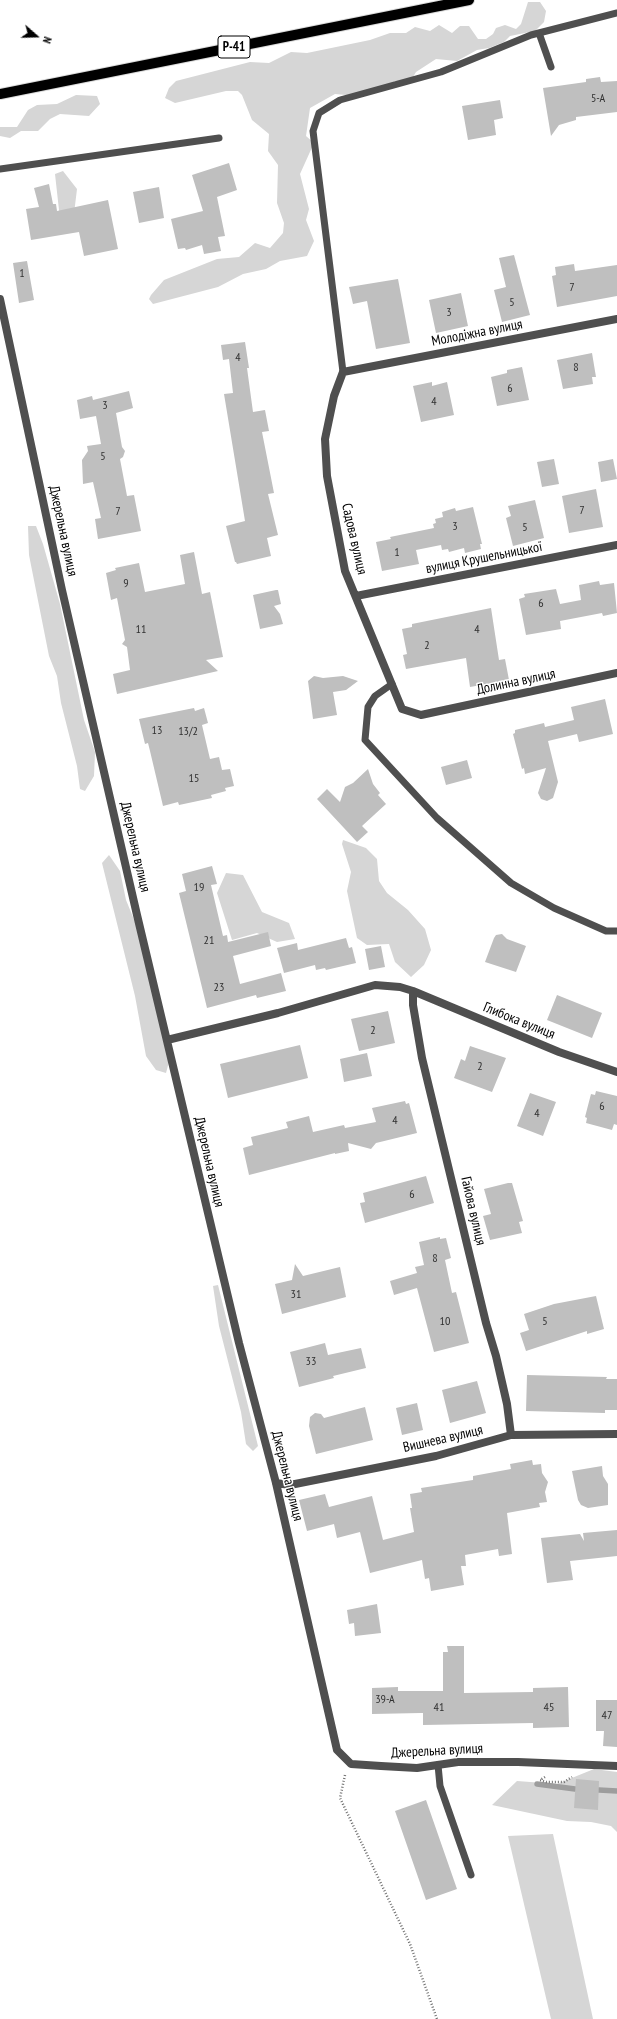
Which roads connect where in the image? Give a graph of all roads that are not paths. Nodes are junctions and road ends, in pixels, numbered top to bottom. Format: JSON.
{"nodes":[{"id":1,"x":469,"y":0,"type":"edge"},
{"id":2,"x":617,"y":13,"type":"edge"},
{"id":3,"x":539,"y":33,"type":"junction"},
{"id":4,"x":551,"y":67,"type":"dead end"},
{"id":5,"x":0,"y":94,"type":"edge"},
{"id":6,"x":219,"y":138,"type":"dead end"},
{"id":7,"x":0,"y":169,"type":"edge"},
{"id":8,"x":0,"y":299,"type":"edge"},
{"id":9,"x":617,"y":319,"type":"edge"},
{"id":10,"x":343,"y":372,"type":"junction"},
{"id":11,"x":617,"y":545,"type":"edge"},
{"id":12,"x":356,"y":596,"type":"junction"},
{"id":13,"x":617,"y":673,"type":"edge"},
{"id":14,"x":392,"y":684,"type":"junction"},
{"id":15,"x":421,"y":716,"type":"joint"},
{"id":16,"x":617,"y":931,"type":"edge"},
{"id":17,"x":413,"y":991,"type":"junction"},
{"id":18,"x":167,"y":1040,"type":"junction"},
{"id":19,"x":617,"y":1072,"type":"edge"},
{"id":20,"x":617,"y":1434,"type":"edge"},
{"id":21,"x":511,"y":1435,"type":"junction"},
{"id":22,"x":276,"y":1484,"type":"junction"},
{"id":23,"x":438,"y":1764,"type":"junction"},
{"id":24,"x":617,"y":1766,"type":"edge"},
{"id":25,"x":471,"y":1874,"type":"dead end"}],
"edges":[{"from":1,"to":5,"type":"main road","number":"Р-41"},
{"from":2,"to":3,"type":"lane"},
{"from":3,"to":4,"type":"lane"},
{"from":3,"to":10,"type":"lane"},
{"from":6,"to":7,"type":"lane"},
{"from":8,"to":18,"type":"street","name":"Джерельна вулиця"},
{"from":9,"to":10,"type":"street","name":"Молодіжна вулиця"},
{"from":10,"to":12,"type":"street","name":"Садова вулиця"},
{"from":11,"to":12,"type":"street","name":"вулиця Крушельницької"},
{"from":12,"to":14,"type":"street","name":"Садова вулиця"},
{"from":13,"to":15,"type":"street","name":"Долинна вулиця"},
{"from":14,"to":15,"type":"street","name":"Садова вулиця"},
{"from":14,"to":16,"type":"lane"},
{"from":17,"to":18,"type":"street","name":"Глибока вулиця"},
{"from":17,"to":19,"type":"street","name":"Глибока вулиця"},
{"from":17,"to":21,"type":"street","name":"Гайова вулиця"},
{"from":18,"to":22,"type":"street","name":"Джерельна вулиця"},
{"from":20,"to":21,"type":"street","name":"Вишнева вулиця"},
{"from":21,"to":22,"type":"street","name":"Вишнева вулиця"},
{"from":22,"to":23,"type":"street","name":"Джерельна вулиця"},
{"from":23,"to":24,"type":"street","name":"Джерельна вулиця"},
{"from":23,"to":25,"type":"lane"}]}
